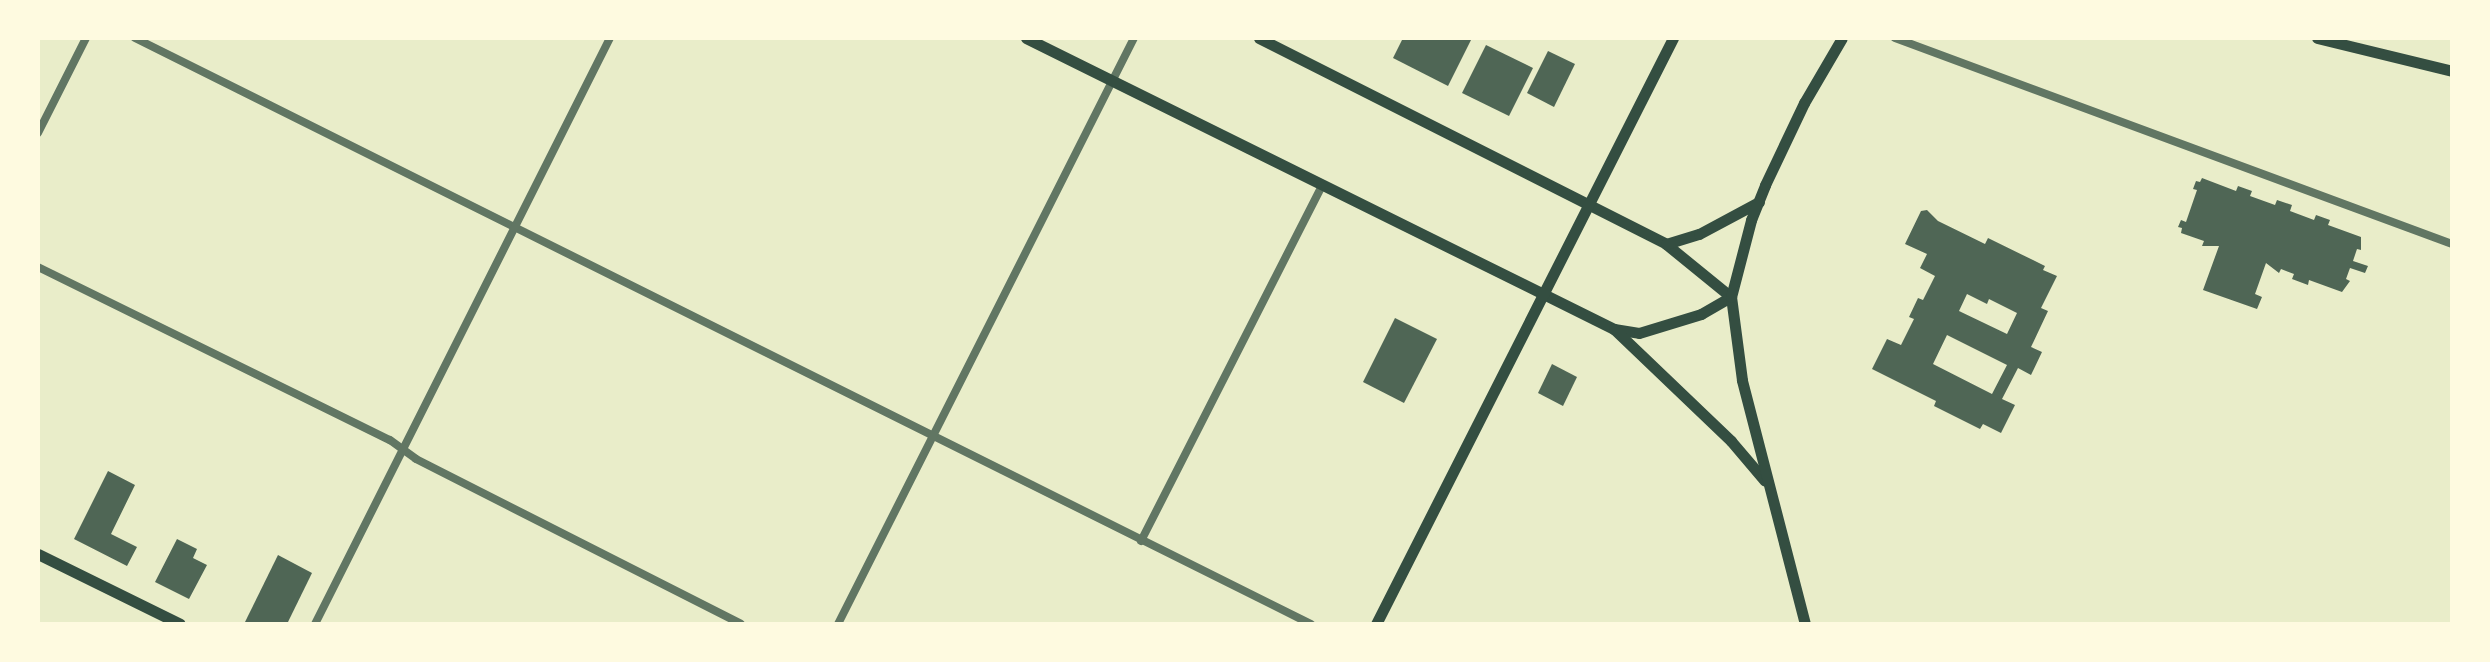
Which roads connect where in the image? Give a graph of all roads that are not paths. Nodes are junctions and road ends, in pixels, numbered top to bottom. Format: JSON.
{"nodes":[{"id":1,"x":86,"y":38,"type":"edge"},
{"id":2,"x":135,"y":38,"type":"edge"},
{"id":3,"x":610,"y":38,"type":"edge"},
{"id":4,"x":1026,"y":38,"type":"edge"},
{"id":5,"x":1134,"y":38,"type":"edge"},
{"id":6,"x":1259,"y":38,"type":"edge"},
{"id":7,"x":1673,"y":38,"type":"edge"},
{"id":8,"x":1842,"y":38,"type":"edge"},
{"id":9,"x":1895,"y":38,"type":"edge"},
{"id":10,"x":2317,"y":38,"type":"edge"},
{"id":11,"x":2452,"y":71,"type":"edge"},
{"id":12,"x":1112,"y":80,"type":"junction"},
{"id":13,"x":38,"y":133,"type":"edge"},
{"id":14,"x":1322,"y":186,"type":"junction"},
{"id":15,"x":1759,"y":202,"type":"junction"},
{"id":16,"x":1588,"y":204,"type":"junction"},
{"id":17,"x":515,"y":227,"type":"junction"},
{"id":18,"x":1666,"y":244,"type":"junction"},
{"id":19,"x":2452,"y":244,"type":"edge"},
{"id":20,"x":38,"y":267,"type":"edge"},
{"id":21,"x":1542,"y":295,"type":"junction"},
{"id":22,"x":1731,"y":297,"type":"junction"},
{"id":23,"x":1614,"y":329,"type":"junction"},
{"id":24,"x":932,"y":437,"type":"junction"},
{"id":25,"x":403,"y":449,"type":"junction"},
{"id":26,"x":1769,"y":485,"type":"junction"},
{"id":27,"x":1141,"y":541,"type":"junction"},
{"id":28,"x":38,"y":554,"type":"edge"},
{"id":29,"x":180,"y":624,"type":"edge"},
{"id":30,"x":315,"y":624,"type":"edge"},
{"id":31,"x":741,"y":624,"type":"edge"},
{"id":32,"x":838,"y":624,"type":"edge"},
{"id":33,"x":1311,"y":624,"type":"edge"},
{"id":34,"x":1376,"y":624,"type":"edge"},
{"id":35,"x":1805,"y":624,"type":"edge"}],
"edges":[{"from":1,"to":13,"type":"street"},
{"from":2,"to":17,"type":"street"},
{"from":3,"to":17,"type":"street"},
{"from":4,"to":12,"type":"main road"},
{"from":5,"to":12,"type":"street"},
{"from":6,"to":16,"type":"main road"},
{"from":7,"to":16,"type":"main road"},
{"from":8,"to":15,"type":"main road"},
{"from":9,"to":19,"type":"street"},
{"from":10,"to":11,"type":"main road"},
{"from":12,"to":14,"type":"main road"},
{"from":12,"to":24,"type":"street"},
{"from":14,"to":21,"type":"main road"},
{"from":14,"to":27,"type":"street"},
{"from":15,"to":18,"type":"main road"},
{"from":15,"to":22,"type":"main road"},
{"from":16,"to":18,"type":"main road"},
{"from":16,"to":21,"type":"main road"},
{"from":17,"to":24,"type":"street"},
{"from":17,"to":25,"type":"street"},
{"from":18,"to":22,"type":"main road"},
{"from":20,"to":25,"type":"street"},
{"from":21,"to":23,"type":"main road"},
{"from":21,"to":34,"type":"main road"},
{"from":22,"to":23,"type":"main road"},
{"from":22,"to":26,"type":"main road"},
{"from":23,"to":26,"type":"main road"},
{"from":24,"to":27,"type":"street"},
{"from":24,"to":32,"type":"street"},
{"from":25,"to":30,"type":"street"},
{"from":25,"to":31,"type":"street"},
{"from":26,"to":35,"type":"main road"},
{"from":27,"to":33,"type":"street"},
{"from":28,"to":29,"type":"main road"}]}
